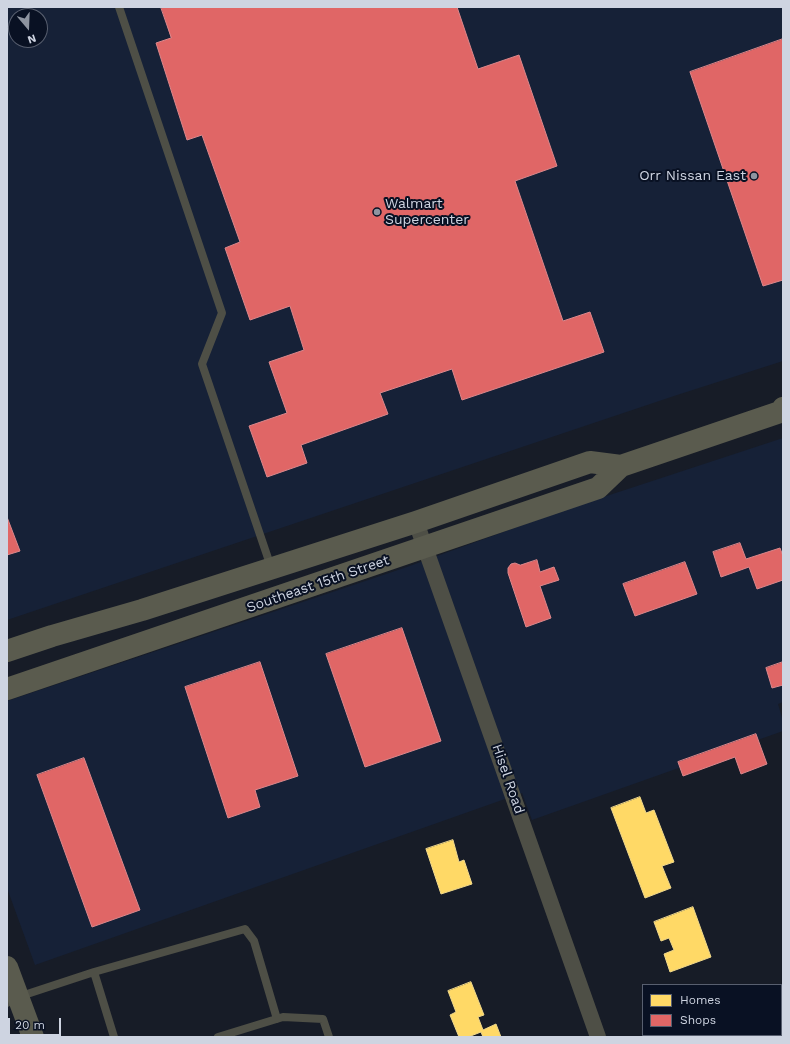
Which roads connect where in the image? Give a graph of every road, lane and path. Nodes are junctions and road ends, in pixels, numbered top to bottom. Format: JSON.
{"nodes":[{"id":1,"x":119,"y":7,"type":"edge"},
{"id":2,"x":782,"y":411,"type":"edge"},
{"id":3,"x":621,"y":466,"type":"junction"},
{"id":4,"x":416,"y":522,"type":"junction"},
{"id":5,"x":426,"y":548,"type":"junction"},
{"id":6,"x":271,"y":568,"type":"junction"},
{"id":7,"x":281,"y":596,"type":"junction"},
{"id":8,"x":7,"y":651,"type":"edge"},
{"id":9,"x":7,"y":689,"type":"edge"},
{"id":10,"x":7,"y":966,"type":"edge"},
{"id":11,"x":94,"y":972,"type":"junction"},
{"id":12,"x":12,"y":1000,"type":"edge"},
{"id":13,"x":277,"y":1018,"type":"junction"},
{"id":14,"x":33,"y":1037,"type":"edge"},
{"id":15,"x":114,"y":1037,"type":"edge"},
{"id":16,"x":218,"y":1037,"type":"edge"},
{"id":17,"x":328,"y":1037,"type":"edge"},
{"id":18,"x":598,"y":1037,"type":"edge"}],
"edges":[{"from":1,"to":6,"type":"lane"},
{"from":2,"to":3,"type":"main road","name":"Southeast 15th Street"},
{"from":3,"to":4,"type":"main road","name":"Southeast 15th Street"},
{"from":3,"to":5,"type":"main road","name":"Southeast 15th Street"},
{"from":4,"to":5,"type":"street","name":"Hisel Road"},
{"from":4,"to":6,"type":"main road","name":"Southeast 15th Street"},
{"from":5,"to":7,"type":"main road","name":"Southeast 15th Street"},
{"from":5,"to":18,"type":"street","name":"Hisel Road"},
{"from":6,"to":7,"type":"main road"},
{"from":6,"to":8,"type":"main road","name":"Southeast 15th Street"},
{"from":7,"to":9,"type":"main road","name":"Southeast 15th Street"},
{"from":10,"to":12,"type":"main road"},
{"from":11,"to":12,"type":"lane"},
{"from":11,"to":13,"type":"lane"},
{"from":11,"to":15,"type":"lane"},
{"from":12,"to":14,"type":"main road"},
{"from":13,"to":16,"type":"lane"},
{"from":13,"to":17,"type":"lane"}]}
